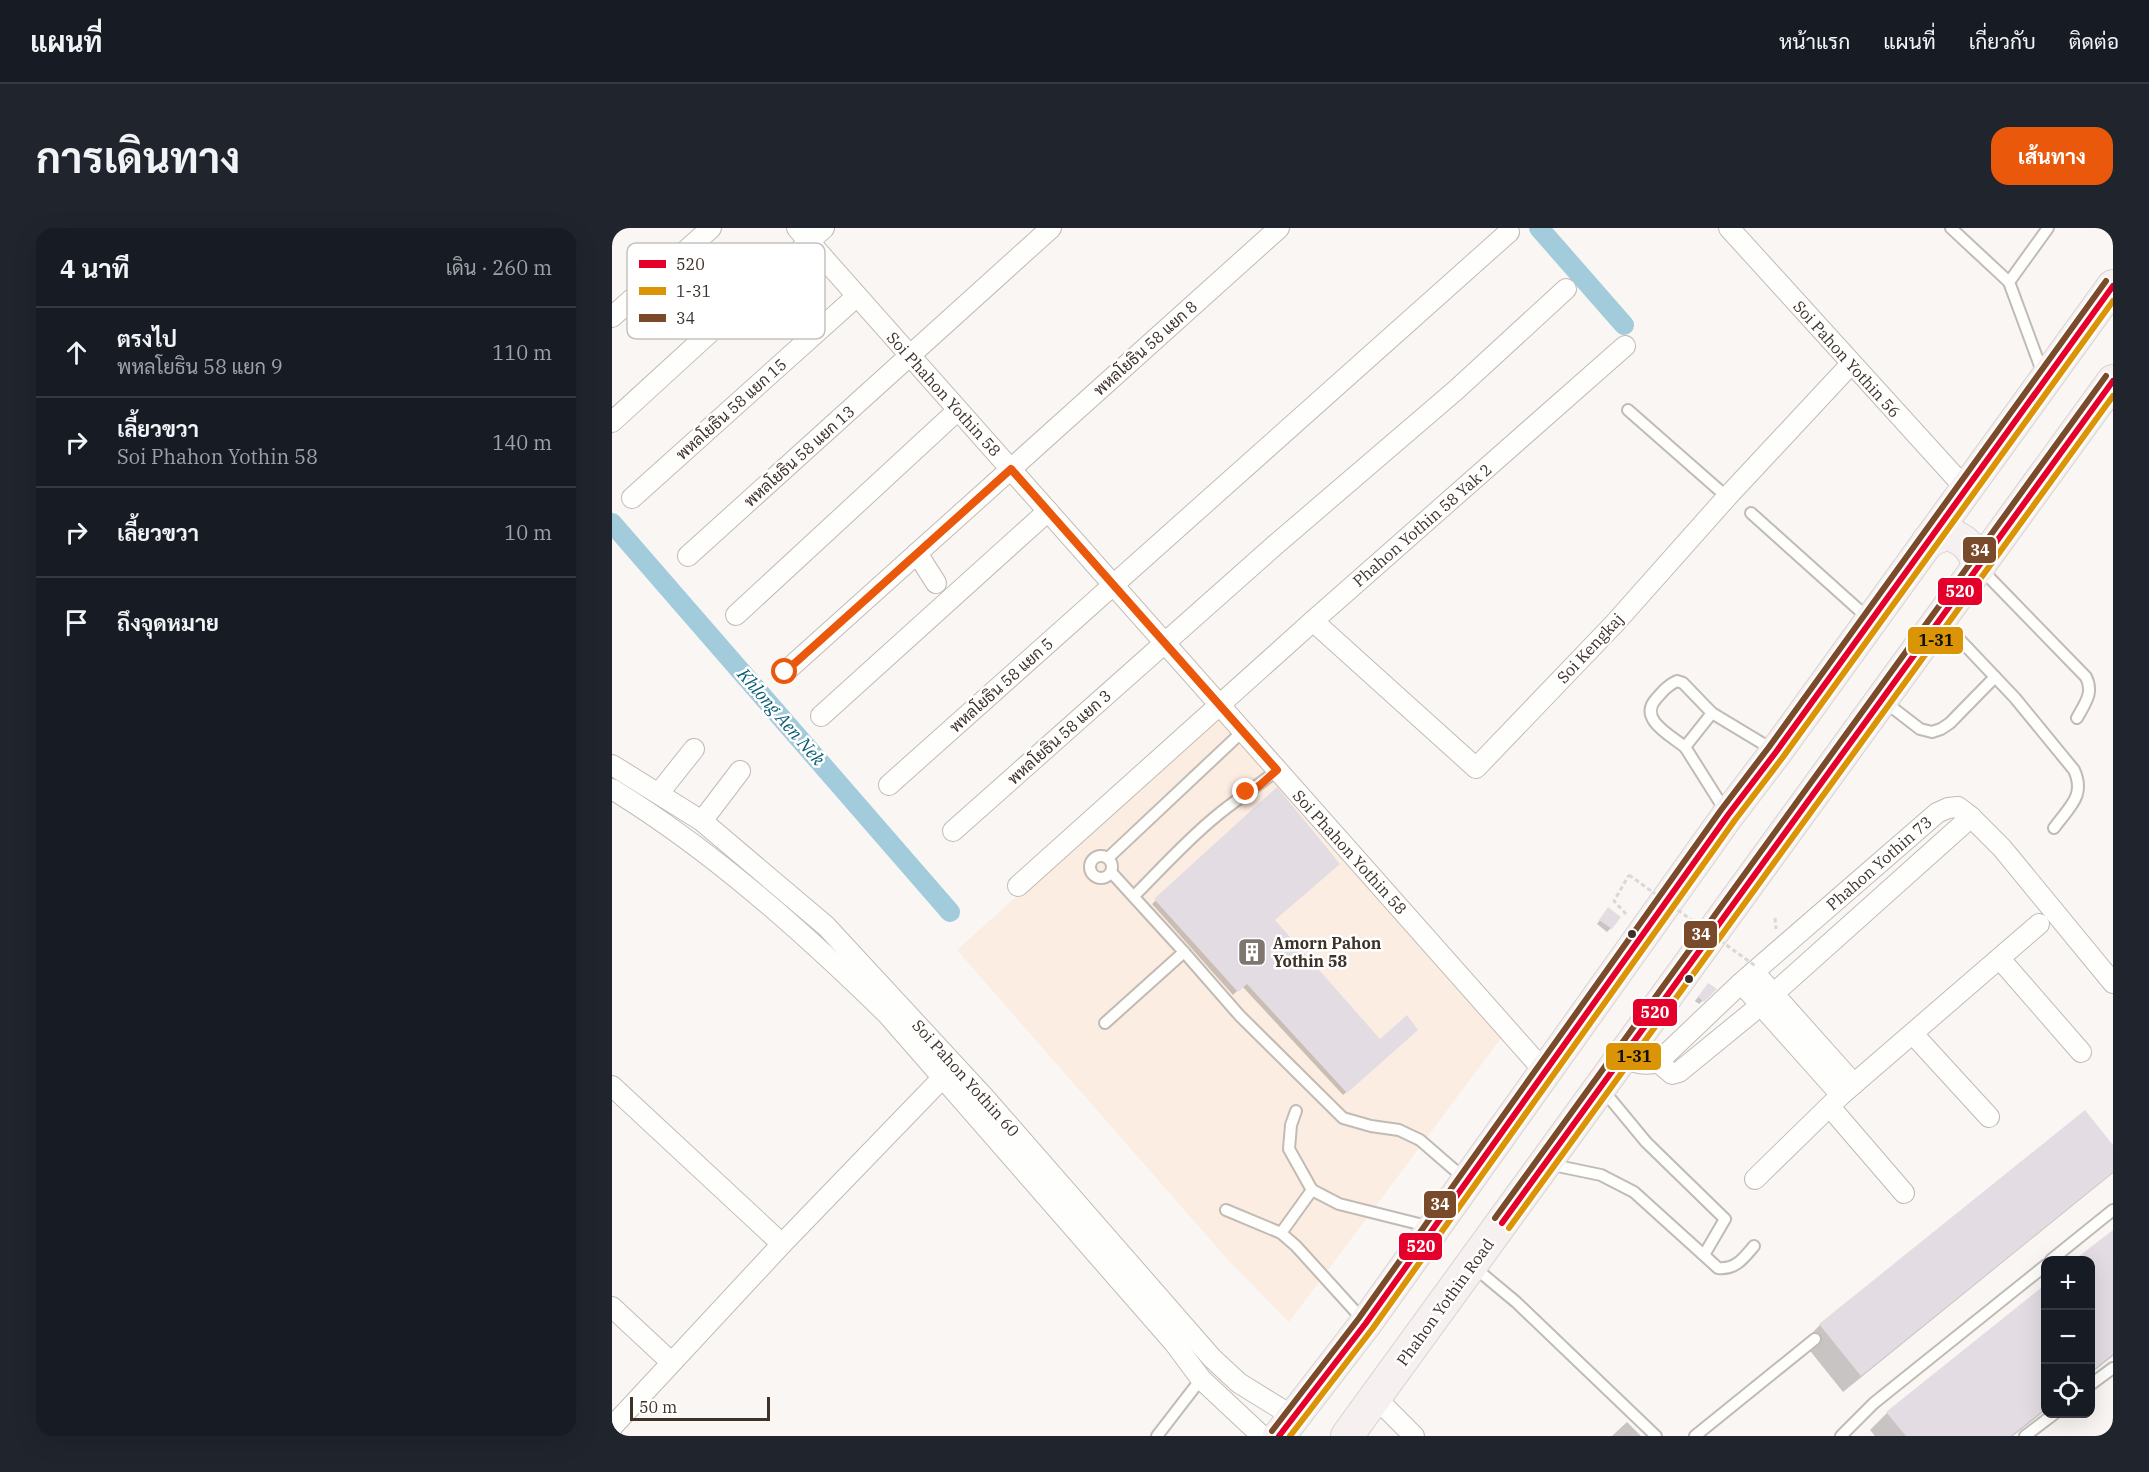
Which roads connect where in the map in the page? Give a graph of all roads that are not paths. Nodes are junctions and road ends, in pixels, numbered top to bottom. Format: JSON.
{"nodes":[{"id":1,"x":711,"y":228,"type":"edge"},
{"id":2,"x":824,"y":228,"type":"edge"},
{"id":3,"x":1051,"y":228,"type":"edge"},
{"id":4,"x":1279,"y":228,"type":"edge"},
{"id":5,"x":2048,"y":228,"type":"edge"},
{"id":6,"x":1953,"y":229,"type":"edge"},
{"id":7,"x":1509,"y":232,"type":"dead end"},
{"id":8,"x":1740,"y":232,"type":"edge"},
{"id":9,"x":803,"y":235,"type":"edge"},
{"id":10,"x":694,"y":243,"type":"edge"},
{"id":11,"x":825,"y":260,"type":"edge"},
{"id":12,"x":2009,"y":282,"type":"junction"},
{"id":13,"x":2113,"y":286,"type":"edge"},
{"id":14,"x":1566,"y":289,"type":"dead end"},
{"id":15,"x":857,"y":296,"type":"junction"},
{"id":16,"x":627,"y":304,"type":"edge"},
{"id":17,"x":612,"y":317,"type":"edge"},
{"id":18,"x":825,"y":325,"type":"edge"},
{"id":19,"x":697,"y":339,"type":"edge"},
{"id":20,"x":809,"y":339,"type":"edge"},
{"id":21,"x":1625,"y":346,"type":"dead end"},
{"id":22,"x":910,"y":355,"type":"junction"},
{"id":23,"x":1851,"y":364,"type":"junction"},
{"id":24,"x":2045,"y":380,"type":"junction"},
{"id":25,"x":2113,"y":381,"type":"edge"},
{"id":26,"x":958,"y":410,"type":"junction"},
{"id":27,"x":1628,"y":410,"type":"dead end"},
{"id":28,"x":612,"y":422,"type":"edge"},
{"id":29,"x":1011,"y":469,"type":"junction"},
{"id":30,"x":1966,"y":489,"type":"junction"},
{"id":31,"x":1727,"y":497,"type":"junction"},
{"id":32,"x":632,"y":498,"type":"dead end"},
{"id":33,"x":1048,"y":511,"type":"junction"},
{"id":34,"x":1751,"y":513,"type":"dead end"},
{"id":35,"x":1928,"y":541,"type":"junction"},
{"id":36,"x":916,"y":553,"type":"junction"},
{"id":37,"x":688,"y":556,"type":"dead end"},
{"id":38,"x":1979,"y":567,"type":"junction"},
{"id":39,"x":936,"y":583,"type":"dead end"},
{"id":40,"x":1113,"y":585,"type":"junction"},
{"id":41,"x":736,"y":615,"type":"dead end"},
{"id":42,"x":1871,"y":620,"type":"junction"},
{"id":43,"x":1941,"y":620,"type":"junction"},
{"id":44,"x":1313,"y":621,"type":"junction"},
{"id":45,"x":1165,"y":643,"type":"junction"},
{"id":46,"x":785,"y":672,"type":"dead end"},
{"id":47,"x":1995,"y":677,"type":"junction"},
{"id":48,"x":1882,"y":700,"type":"junction"},
{"id":49,"x":1220,"y":705,"type":"junction"},
{"id":50,"x":1712,"y":713,"type":"junction"},
{"id":51,"x":820,"y":716,"type":"dead end"},
{"id":52,"x":2078,"y":718,"type":"dead end"},
{"id":53,"x":1243,"y":731,"type":"junction"},
{"id":54,"x":1685,"y":747,"type":"junction"},
{"id":55,"x":694,"y":749,"type":"dead end"},
{"id":56,"x":1776,"y":752,"type":"junction"},
{"id":57,"x":612,"y":765,"type":"edge"},
{"id":58,"x":1277,"y":770,"type":"junction"},
{"id":59,"x":740,"y":771,"type":"dead end"},
{"id":60,"x":888,"y":784,"type":"dead end"},
{"id":61,"x":612,"y":789,"type":"edge"},
{"id":62,"x":659,"y":793,"type":"junction"},
{"id":63,"x":1728,"y":815,"type":"junction"},
{"id":64,"x":1971,"y":817,"type":"junction"},
{"id":65,"x":702,"y":821,"type":"junction"},
{"id":66,"x":2054,"y":828,"type":"dead end"},
{"id":67,"x":953,"y":831,"type":"dead end"},
{"id":68,"x":1108,"y":858,"type":"junction"},
{"id":69,"x":1111,"y":873,"type":"junction"},
{"id":70,"x":1018,"y":885,"type":"dead end"},
{"id":71,"x":1134,"y":896,"type":"junction"},
{"id":72,"x":2039,"y":924,"type":"dead end"},
{"id":73,"x":1185,"y":952,"type":"junction"},
{"id":74,"x":2000,"y":959,"type":"junction"},
{"id":75,"x":1751,"y":974,"type":"junction"},
{"id":76,"x":2113,"y":983,"type":"edge"},
{"id":77,"x":1767,"y":999,"type":"junction"},
{"id":78,"x":1105,"y":1023,"type":"dead end"},
{"id":79,"x":1913,"y":1034,"type":"junction"},
{"id":80,"x":2081,"y":1052,"type":"dead end"},
{"id":81,"x":1622,"y":1057,"type":"junction"},
{"id":82,"x":1658,"y":1062,"type":"junction"},
{"id":83,"x":949,"y":1072,"type":"junction"},
{"id":84,"x":1545,"y":1072,"type":"junction"},
{"id":85,"x":612,"y":1086,"type":"edge"},
{"id":86,"x":1601,"y":1088,"type":"junction"},
{"id":87,"x":1842,"y":1095,"type":"junction"},
{"id":88,"x":979,"y":1104,"type":"junction"},
{"id":89,"x":1296,"y":1111,"type":"dead end"},
{"id":90,"x":1989,"y":1117,"type":"dead end"},
{"id":91,"x":1545,"y":1164,"type":"junction"},
{"id":92,"x":1755,"y":1179,"type":"dead end"},
{"id":93,"x":1467,"y":1181,"type":"junction"},
{"id":94,"x":1312,"y":1190,"type":"junction"},
{"id":95,"x":1904,"y":1193,"type":"dead end"},
{"id":96,"x":1226,"y":1210,"type":"dead end"},
{"id":97,"x":2113,"y":1210,"type":"edge"},
{"id":98,"x":1434,"y":1228,"type":"junction"},
{"id":99,"x":1281,"y":1233,"type":"junction"},
{"id":100,"x":782,"y":1244,"type":"junction"},
{"id":101,"x":1754,"y":1246,"type":"dead end"},
{"id":102,"x":1704,"y":1255,"type":"junction"},
{"id":103,"x":2056,"y":1256,"type":"edge"},
{"id":104,"x":1472,"y":1265,"type":"junction"},
{"id":105,"x":2041,"y":1269,"type":"edge"},
{"id":106,"x":612,"y":1307,"type":"edge"},
{"id":107,"x":1366,"y":1323,"type":"junction"},
{"id":108,"x":1815,"y":1339,"type":"dead end"},
{"id":109,"x":671,"y":1362,"type":"junction"},
{"id":110,"x":2113,"y":1368,"type":"edge"},
{"id":111,"x":1201,"y":1379,"type":"junction"},
{"id":112,"x":2095,"y":1382,"type":"edge"},
{"id":113,"x":1376,"y":1398,"type":"junction"},
{"id":114,"x":2048,"y":1418,"type":"edge"},
{"id":115,"x":1286,"y":1426,"type":"edge"},
{"id":116,"x":612,"y":1427,"type":"edge"},
{"id":117,"x":1157,"y":1436,"type":"edge"},
{"id":118,"x":1262,"y":1436,"type":"edge"},
{"id":119,"x":1347,"y":1436,"type":"edge"},
{"id":120,"x":1414,"y":1436,"type":"edge"},
{"id":121,"x":1656,"y":1436,"type":"edge"},
{"id":122,"x":1695,"y":1436,"type":"edge"},
{"id":123,"x":1841,"y":1436,"type":"edge"},
{"id":124,"x":2025,"y":1436,"type":"edge"}],
"edges":[{"from":1,"to":10,"type":"street"},
{"from":2,"to":9,"type":"street"},
{"from":3,"to":22,"type":"street","name":"พหลโยธิน 58 แยก 13"},
{"from":4,"to":29,"type":"street","name":"พหลโยธิน 58 แยก 8"},
{"from":5,"to":12,"type":"lane"},
{"from":6,"to":12,"type":"lane"},
{"from":7,"to":40,"type":"street","name":"พหลโยธิน 58 แยก 5"},
{"from":8,"to":23,"type":"street","name":"Soi Pahon Yothin 56"},
{"from":11,"to":15,"type":"street","name":"Soi Phahon Yothin 58"},
{"from":12,"to":24,"type":"lane"},
{"from":13,"to":24,"type":"main road"},
{"from":14,"to":45,"type":"street","name":"พหลโยธิน 58 แยก 3"},
{"from":15,"to":18,"type":"street","name":"พหลโยธิน 58 แยก 15"},
{"from":15,"to":22,"type":"street","name":"Soi Phahon Yothin 58"},
{"from":16,"to":17,"type":"street"},
{"from":19,"to":28,"type":"street"},
{"from":20,"to":32,"type":"street","name":"พหลโยธิน 58 แยก 15"},
{"from":21,"to":44,"type":"street","name":"Phahon Yothin 58 Yak 2"},
{"from":22,"to":26,"type":"street","name":"Soi Phahon Yothin 58"},
{"from":22,"to":37,"type":"street","name":"พหลโยธิน 58 แยก 13"},
{"from":23,"to":30,"type":"street","name":"Soi Pahon Yothin 56"},
{"from":23,"to":31,"type":"street","name":"Soi Kengkaj"},
{"from":24,"to":30,"type":"main road"},
{"from":25,"to":38,"type":"main road","name":"Phahon Yothin Road"},
{"from":26,"to":29,"type":"street","name":"Soi Phahon Yothin 58"},
{"from":26,"to":41,"type":"street"},
{"from":27,"to":31,"type":"lane"},
{"from":29,"to":33,"type":"street","name":"Soi Phahon Yothin 58"},
{"from":29,"to":36,"type":"street","name":"พหลโยธิน 58 แยก 8"},
{"from":30,"to":35,"type":"main road"},
{"from":31,"to":44,"type":"street","name":"Soi Kengkaj"},
{"from":33,"to":40,"type":"street","name":"Soi Phahon Yothin 58"},
{"from":33,"to":51,"type":"street"},
{"from":34,"to":42,"type":"lane"},
{"from":35,"to":38,"type":"main road"},
{"from":35,"to":42,"type":"main road"},
{"from":36,"to":39,"type":"street"},
{"from":36,"to":46,"type":"street","name":"พหลโยธิน 58 แยก 8"},
{"from":38,"to":43,"type":"main road","name":"Phahon Yothin Road"},
{"from":38,"to":52,"type":"lane"},
{"from":40,"to":45,"type":"street","name":"Soi Phahon Yothin 58"},
{"from":40,"to":60,"type":"street","name":"พหลโยธิน 58 แยก 5"},
{"from":42,"to":56,"type":"main road"},
{"from":43,"to":47,"type":"lane"},
{"from":43,"to":48,"type":"main road","name":"Phahon Yothin Road"},
{"from":44,"to":49,"type":"street","name":"Phahon Yothin 58 Yak 2"},
{"from":45,"to":49,"type":"street","name":"Soi Phahon Yothin 58"},
{"from":45,"to":67,"type":"street","name":"พหลโยธิน 58 แยก 3"},
{"from":47,"to":48,"type":"lane"},
{"from":47,"to":66,"type":"lane"},
{"from":48,"to":81,"type":"main road","name":"Phahon Yothin Road"},
{"from":49,"to":53,"type":"street","name":"Soi Phahon Yothin 58"},
{"from":49,"to":70,"type":"street","name":"Phahon Yothin 58 Yak 2"},
{"from":50,"to":54,"type":"lane"},
{"from":50,"to":54,"type":"lane"},
{"from":50,"to":56,"type":"lane"},
{"from":53,"to":58,"type":"street","name":"Soi Phahon Yothin 58"},
{"from":53,"to":68,"type":"lane"},
{"from":54,"to":63,"type":"lane"},
{"from":55,"to":62,"type":"street"},
{"from":56,"to":63,"type":"main road"},
{"from":57,"to":62,"type":"street","name":"Soi Pahon Yothin 60"},
{"from":58,"to":71,"type":"lane"},
{"from":58,"to":84,"type":"street","name":"Soi Phahon Yothin 58"},
{"from":59,"to":65,"type":"street"},
{"from":61,"to":83,"type":"street","name":"Soi Pahon Yothin 60"},
{"from":62,"to":65,"type":"street","name":"Soi Pahon Yothin 60"},
{"from":63,"to":84,"type":"main road"},
{"from":64,"to":75,"type":"street","name":"Phahon Yothin 73"},
{"from":64,"to":76,"type":"street","name":"Phahon Yothin 73"},
{"from":64,"to":77,"type":"street"},
{"from":65,"to":83,"type":"street","name":"Soi Pahon Yothin 60"},
{"from":68,"to":69,"type":"lane"},
{"from":68,"to":69,"type":"lane"},
{"from":69,"to":71,"type":"lane"},
{"from":71,"to":73,"type":"lane"},
{"from":72,"to":74,"type":"street"},
{"from":73,"to":78,"type":"lane"},
{"from":73,"to":93,"type":"lane"},
{"from":74,"to":79,"type":"street"},
{"from":74,"to":80,"type":"street"},
{"from":75,"to":77,"type":"street"},
{"from":75,"to":82,"type":"street","name":"Phahon Yothin 73"},
{"from":77,"to":82,"type":"street"},
{"from":77,"to":87,"type":"street"},
{"from":79,"to":87,"type":"street"},
{"from":79,"to":90,"type":"street"},
{"from":81,"to":82,"type":"street"},
{"from":81,"to":86,"type":"main road","name":"Phahon Yothin Road"},
{"from":83,"to":88,"type":"street","name":"Soi Pahon Yothin 60"},
{"from":83,"to":100,"type":"street"},
{"from":84,"to":93,"type":"main road"},
{"from":85,"to":100,"type":"street"},
{"from":86,"to":91,"type":"main road","name":"Phahon Yothin Road"},
{"from":86,"to":102,"type":"lane"},
{"from":87,"to":92,"type":"street"},
{"from":87,"to":95,"type":"street"},
{"from":88,"to":111,"type":"street","name":"Soi Pahon Yothin 60"},
{"from":88,"to":115,"type":"street","name":"Soi Pahon Yothin 60"},
{"from":89,"to":94,"type":"lane"},
{"from":91,"to":102,"type":"lane"},
{"from":91,"to":104,"type":"main road","name":"Phahon Yothin Road"},
{"from":93,"to":98,"type":"main road"},
{"from":94,"to":98,"type":"lane"},
{"from":94,"to":99,"type":"lane"},
{"from":96,"to":99,"type":"lane"},
{"from":97,"to":103,"type":"lane"},
{"from":98,"to":107,"type":"main road"},
{"from":99,"to":107,"type":"lane"},
{"from":100,"to":109,"type":"street"},
{"from":101,"to":102,"type":"lane"},
{"from":104,"to":113,"type":"main road","name":"Phahon Yothin Road"},
{"from":104,"to":121,"type":"lane"},
{"from":105,"to":123,"type":"lane"},
{"from":106,"to":109,"type":"street"},
{"from":107,"to":115,"type":"main road"},
{"from":108,"to":122,"type":"lane"},
{"from":109,"to":116,"type":"street"},
{"from":110,"to":112,"type":"lane"},
{"from":111,"to":117,"type":"lane"},
{"from":111,"to":118,"type":"street","name":"Soi Pahon Yothin 60"},
{"from":113,"to":119,"type":"main road","name":"Phahon Yothin Road"},
{"from":113,"to":120,"type":"street"},
{"from":114,"to":124,"type":"lane"}]}
